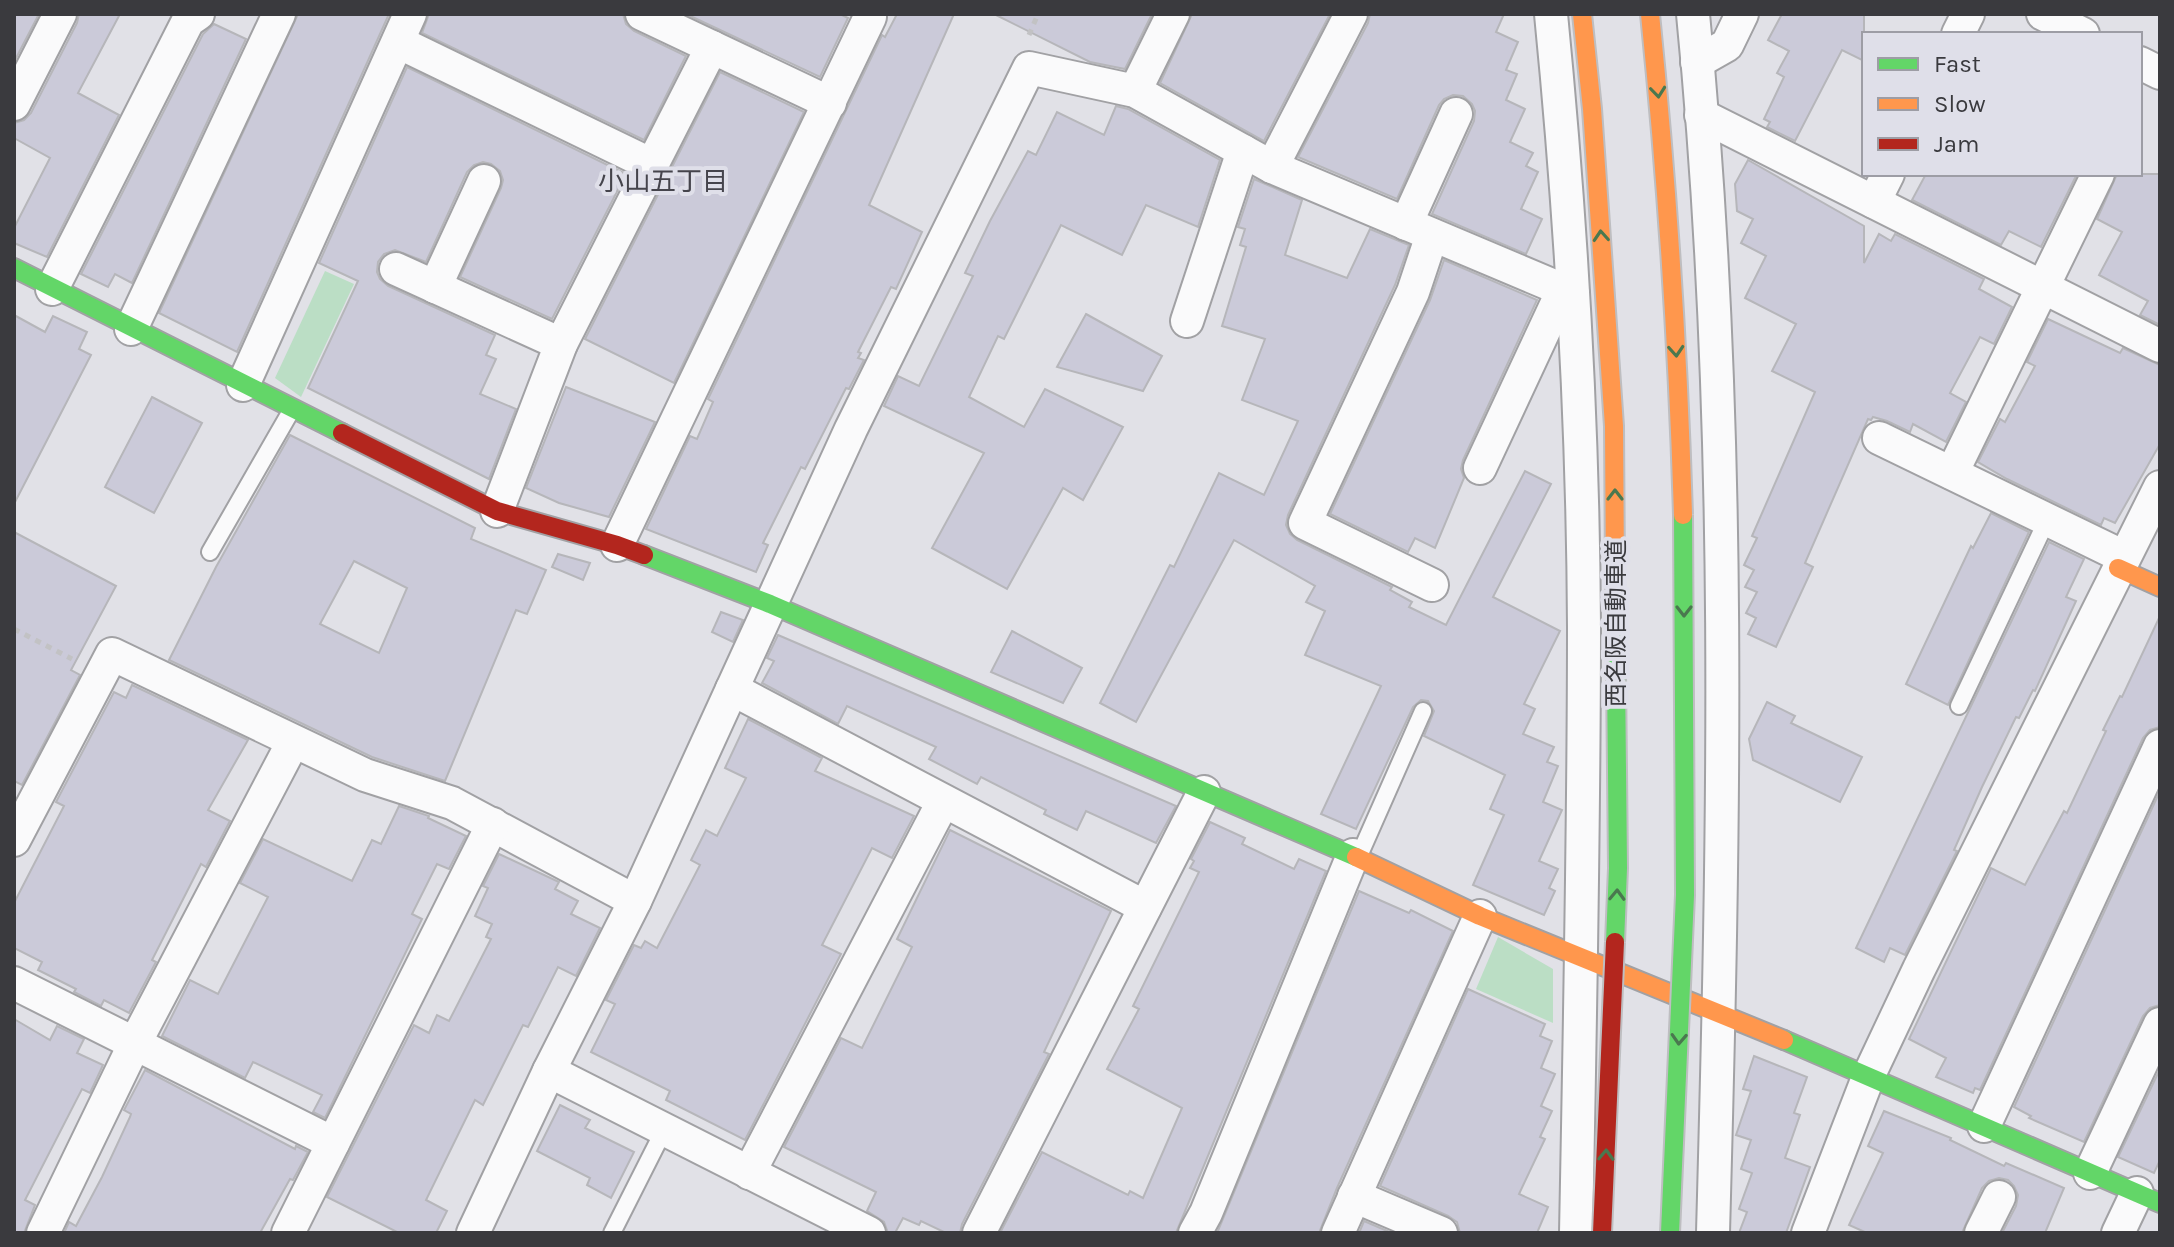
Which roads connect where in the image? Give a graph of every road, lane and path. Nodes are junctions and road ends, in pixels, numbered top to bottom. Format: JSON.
{"nodes":[{"id":1,"x":60,"y":14,"type":"edge"},
{"id":2,"x":198,"y":14,"type":"edge"},
{"id":3,"x":279,"y":14,"type":"edge"},
{"id":4,"x":642,"y":14,"type":"edge"},
{"id":5,"x":1173,"y":14,"type":"edge"},
{"id":6,"x":1351,"y":14,"type":"edge"},
{"id":7,"x":1551,"y":14,"type":"edge"},
{"id":8,"x":1582,"y":14,"type":"edge"},
{"id":9,"x":1650,"y":14,"type":"edge"},
{"id":10,"x":1693,"y":14,"type":"edge"},
{"id":11,"x":1742,"y":14,"type":"edge"},
{"id":12,"x":1968,"y":14,"type":"edge"},
{"id":13,"x":2043,"y":14,"type":"edge"},
{"id":14,"x":870,"y":17,"type":"dead end"},
{"id":15,"x":404,"y":28,"type":"edge"},
{"id":16,"x":1959,"y":32,"type":"edge"},
{"id":17,"x":2079,"y":32,"type":"edge"},
{"id":18,"x":712,"y":47,"type":"junction"},
{"id":19,"x":1697,"y":62,"type":"junction"},
{"id":20,"x":1135,"y":91,"type":"junction"},
{"id":21,"x":830,"y":103,"type":"junction"},
{"id":22,"x":14,"y":104,"type":"edge"},
{"id":23,"x":1456,"y":114,"type":"dead end"},
{"id":24,"x":1701,"y":115,"type":"junction"},
{"id":25,"x":1243,"y":151,"type":"junction"},
{"id":26,"x":652,"y":165,"type":"junction"},
{"id":27,"x":1272,"y":167,"type":"junction"},
{"id":28,"x":2097,"y":176,"type":"edge"},
{"id":29,"x":484,"y":181,"type":"dead end"},
{"id":30,"x":1881,"y":188,"type":"edge"},
{"id":31,"x":1419,"y":230,"type":"junction"},
{"id":32,"x":14,"y":268,"type":"edge"},
{"id":33,"x":396,"y":269,"type":"dead end"},
{"id":34,"x":435,"y":287,"type":"junction"},
{"id":35,"x":2043,"y":287,"type":"junction"},
{"id":36,"x":52,"y":289,"type":"junction"},
{"id":37,"x":1568,"y":292,"type":"junction"},
{"id":38,"x":1187,"y":321,"type":"dead end"},
{"id":39,"x":131,"y":329,"type":"junction"},
{"id":40,"x":561,"y":344,"type":"junction"},
{"id":41,"x":2160,"y":346,"type":"edge"},
{"id":42,"x":243,"y":385,"type":"junction"},
{"id":43,"x":292,"y":409,"type":"junction"},
{"id":44,"x":1879,"y":438,"type":"dead end"},
{"id":45,"x":1480,"y":468,"type":"dead end"},
{"id":46,"x":1952,"y":473,"type":"junction"},
{"id":47,"x":2160,"y":487,"type":"edge"},
{"id":48,"x":497,"y":511,"type":"junction"},
{"id":49,"x":2047,"y":520,"type":"junction"},
{"id":50,"x":617,"y":545,"type":"junction"},
{"id":51,"x":210,"y":552,"type":"dead end"},
{"id":52,"x":2121,"y":562,"type":"junction"},
{"id":53,"x":1432,"y":585,"type":"dead end"},
{"id":54,"x":2160,"y":587,"type":"edge"},
{"id":55,"x":770,"y":604,"type":"junction"},
{"id":56,"x":14,"y":629,"type":"edge"},
{"id":57,"x":102,"y":673,"type":"junction"},
{"id":58,"x":732,"y":689,"type":"junction"},
{"id":59,"x":1959,"y":706,"type":"dead end"},
{"id":60,"x":1423,"y":711,"type":"dead end"},
{"id":61,"x":293,"y":742,"type":"junction"},
{"id":62,"x":2160,"y":746,"type":"edge"},
{"id":63,"x":1204,"y":792,"type":"junction"},
{"id":64,"x":943,"y":802,"type":"junction"},
{"id":65,"x":493,"y":824,"type":"junction"},
{"id":66,"x":17,"y":825,"type":"edge"},
{"id":67,"x":1356,"y":857,"type":"junction"},
{"id":68,"x":635,"y":901,"type":"junction"},
{"id":69,"x":1145,"y":907,"type":"junction"},
{"id":70,"x":1480,"y":916,"type":"junction"},
{"id":71,"x":1581,"y":959,"type":"junction"},
{"id":72,"x":14,"y":983,"type":"edge"},
{"id":73,"x":1719,"y":1015,"type":"junction"},
{"id":74,"x":2160,"y":1024,"type":"edge"},
{"id":75,"x":135,"y":1043,"type":"junction"},
{"id":76,"x":549,"y":1071,"type":"junction"},
{"id":77,"x":1869,"y":1075,"type":"junction"},
{"id":78,"x":1984,"y":1126,"type":"junction"},
{"id":79,"x":664,"y":1130,"type":"junction"},
{"id":80,"x":333,"y":1143,"type":"junction"},
{"id":81,"x":749,"y":1173,"type":"junction"},
{"id":82,"x":2090,"y":1173,"type":"junction"},
{"id":83,"x":1354,"y":1196,"type":"junction"},
{"id":84,"x":1999,"y":1197,"type":"dead end"},
{"id":85,"x":2153,"y":1198,"type":"edge"},
{"id":86,"x":863,"y":1232,"type":"edge"},
{"id":87,"x":43,"y":1233,"type":"edge"},
{"id":88,"x":288,"y":1233,"type":"edge"},
{"id":89,"x":473,"y":1233,"type":"edge"},
{"id":90,"x":612,"y":1233,"type":"edge"},
{"id":91,"x":979,"y":1233,"type":"edge"},
{"id":92,"x":1195,"y":1233,"type":"edge"},
{"id":93,"x":1338,"y":1233,"type":"edge"},
{"id":94,"x":1441,"y":1233,"type":"edge"},
{"id":95,"x":1576,"y":1233,"type":"edge"},
{"id":96,"x":1602,"y":1233,"type":"edge"},
{"id":97,"x":1670,"y":1233,"type":"edge"},
{"id":98,"x":1713,"y":1233,"type":"edge"},
{"id":99,"x":1808,"y":1233,"type":"edge"},
{"id":100,"x":1981,"y":1233,"type":"edge"},
{"id":101,"x":2118,"y":1233,"type":"edge"}],
"edges":[{"from":1,"to":22,"type":"street"},
{"from":2,"to":36,"type":"street"},
{"from":3,"to":39,"type":"street"},
{"from":4,"to":18,"type":"street"},
{"from":5,"to":20,"type":"street"},
{"from":6,"to":27,"type":"street"},
{"from":7,"to":37,"type":"street"},
{"from":96,"to":8,"type":"main road","name":"西名阪自動車道","one_way":true,"bridge":true},
{"from":9,"to":97,"type":"main road","one_way":true,"bridge":true},
{"from":10,"to":19,"type":"street"},
{"from":11,"to":19,"type":"street"},
{"from":12,"to":16,"type":"street"},
{"from":13,"to":17,"type":"street"},
{"from":14,"to":21,"type":"street"},
{"from":15,"to":26,"type":"street"},
{"from":15,"to":42,"type":"street"},
{"from":18,"to":21,"type":"street"},
{"from":18,"to":26,"type":"street"},
{"from":19,"to":24,"type":"street"},
{"from":20,"to":25,"type":"street"},
{"from":20,"to":55,"type":"street"},
{"from":21,"to":50,"type":"street"},
{"from":23,"to":31,"type":"street"},
{"from":24,"to":30,"type":"street"},
{"from":24,"to":73,"type":"street"},
{"from":25,"to":27,"type":"street"},
{"from":25,"to":38,"type":"street"},
{"from":26,"to":40,"type":"street"},
{"from":27,"to":31,"type":"street"},
{"from":28,"to":35,"type":"street"},
{"from":29,"to":34,"type":"street"},
{"from":30,"to":35,"type":"street"},
{"from":31,"to":37,"type":"street"},
{"from":31,"to":53,"type":"street"},
{"from":32,"to":36,"type":"main road"},
{"from":33,"to":34,"type":"street"},
{"from":34,"to":40,"type":"street"},
{"from":35,"to":41,"type":"street"},
{"from":35,"to":46,"type":"street"},
{"from":36,"to":39,"type":"main road"},
{"from":37,"to":45,"type":"street"},
{"from":37,"to":71,"type":"street"},
{"from":39,"to":42,"type":"main road"},
{"from":40,"to":48,"type":"street"},
{"from":42,"to":43,"type":"main road"},
{"from":43,"to":48,"type":"main road"},
{"from":43,"to":51,"type":"lane"},
{"from":44,"to":46,"type":"street"},
{"from":46,"to":49,"type":"street"},
{"from":47,"to":52,"type":"street"},
{"from":48,"to":50,"type":"main road"},
{"from":49,"to":52,"type":"street"},
{"from":49,"to":59,"type":"lane"},
{"from":50,"to":55,"type":"main road"},
{"from":52,"to":54,"type":"main road"},
{"from":52,"to":77,"type":"street"},
{"from":55,"to":58,"type":"street"},
{"from":55,"to":63,"type":"main road"},
{"from":56,"to":57,"type":"path"},
{"from":57,"to":61,"type":"street"},
{"from":57,"to":66,"type":"street"},
{"from":58,"to":64,"type":"street"},
{"from":58,"to":68,"type":"street"},
{"from":60,"to":67,"type":"lane"},
{"from":61,"to":65,"type":"street"},
{"from":61,"to":75,"type":"street"},
{"from":62,"to":78,"type":"street"},
{"from":63,"to":67,"type":"main road"},
{"from":63,"to":69,"type":"street"},
{"from":64,"to":69,"type":"street"},
{"from":64,"to":81,"type":"street"},
{"from":65,"to":68,"type":"street"},
{"from":65,"to":80,"type":"street"},
{"from":67,"to":70,"type":"main road"},
{"from":67,"to":92,"type":"street"},
{"from":68,"to":76,"type":"street"},
{"from":69,"to":91,"type":"street"},
{"from":70,"to":71,"type":"main road"},
{"from":70,"to":83,"type":"street"},
{"from":71,"to":73,"type":"main road"},
{"from":71,"to":95,"type":"street"},
{"from":72,"to":75,"type":"street"},
{"from":73,"to":77,"type":"main road"},
{"from":73,"to":98,"type":"street"},
{"from":74,"to":82,"type":"street"},
{"from":75,"to":80,"type":"street"},
{"from":75,"to":87,"type":"street"},
{"from":76,"to":79,"type":"street"},
{"from":76,"to":89,"type":"street"},
{"from":77,"to":78,"type":"main road"},
{"from":77,"to":99,"type":"street"},
{"from":78,"to":82,"type":"main road"},
{"from":79,"to":81,"type":"street"},
{"from":79,"to":90,"type":"lane"},
{"from":80,"to":88,"type":"street"},
{"from":81,"to":86,"type":"street"},
{"from":82,"to":85,"type":"main road"},
{"from":83,"to":93,"type":"street"},
{"from":83,"to":94,"type":"street"},
{"from":84,"to":100,"type":"street"},
{"from":85,"to":101,"type":"street"}]}
